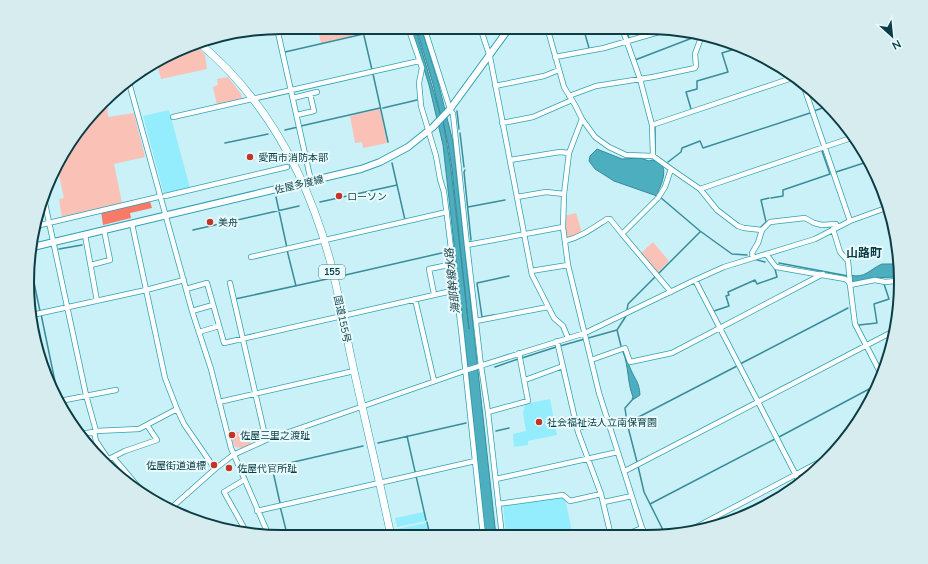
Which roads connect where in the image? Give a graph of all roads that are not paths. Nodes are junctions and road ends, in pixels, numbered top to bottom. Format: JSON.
{"nodes":[{"id":1,"x":278,"y":34,"type":"edge"},
{"id":2,"x":410,"y":34,"type":"edge"},
{"id":3,"x":426,"y":34,"type":"edge"},
{"id":4,"x":482,"y":34,"type":"edge"},
{"id":5,"x":505,"y":34,"type":"edge"},
{"id":6,"x":549,"y":34,"type":"edge"},
{"id":7,"x":624,"y":34,"type":"edge"},
{"id":8,"x":649,"y":34,"type":"edge"},
{"id":9,"x":626,"y":40,"type":"junction"},
{"id":10,"x":700,"y":40,"type":"edge"},
{"id":11,"x":203,"y":47,"type":"edge"},
{"id":12,"x":490,"y":57,"type":"junction"},
{"id":13,"x":555,"y":57,"type":"junction"},
{"id":14,"x":419,"y":61,"type":"junction"},
{"id":15,"x":559,"y":70,"type":"junction"},
{"id":16,"x":640,"y":79,"type":"junction"},
{"id":17,"x":789,"y":79,"type":"edge"},
{"id":18,"x":130,"y":86,"type":"edge"},
{"id":19,"x":495,"y":86,"type":"junction"},
{"id":20,"x":291,"y":90,"type":"junction"},
{"id":21,"x":318,"y":92,"type":"dead end"},
{"id":22,"x":806,"y":93,"type":"edge"},
{"id":23,"x":310,"y":94,"type":"junction"},
{"id":24,"x":253,"y":98,"type":"junction"},
{"id":25,"x":293,"y":98,"type":"junction"},
{"id":26,"x":570,"y":98,"type":"junction"},
{"id":27,"x":450,"y":110,"type":"junction"},
{"id":28,"x":297,"y":115,"type":"junction"},
{"id":29,"x":173,"y":117,"type":"dead end"},
{"id":30,"x":582,"y":119,"type":"junction"},
{"id":31,"x":502,"y":123,"type":"junction"},
{"id":32,"x":652,"y":125,"type":"junction"},
{"id":33,"x":431,"y":130,"type":"junction"},
{"id":34,"x":848,"y":139,"type":"edge"},
{"id":35,"x":825,"y":147,"type":"junction"},
{"id":36,"x":569,"y":154,"type":"junction"},
{"id":37,"x":653,"y":156,"type":"junction"},
{"id":38,"x":510,"y":160,"type":"junction"},
{"id":39,"x":287,"y":167,"type":"dead end"},
{"id":40,"x":671,"y":169,"type":"junction"},
{"id":41,"x":311,"y":181,"type":"junction"},
{"id":42,"x":303,"y":183,"type":"junction"},
{"id":43,"x":700,"y":189,"type":"junction"},
{"id":44,"x":564,"y":194,"type":"junction"},
{"id":45,"x":165,"y":196,"type":"dead end"},
{"id":46,"x":158,"y":197,"type":"dead end"},
{"id":47,"x":517,"y":197,"type":"junction"},
{"id":48,"x":46,"y":207,"type":"edge"},
{"id":49,"x":883,"y":209,"type":"edge"},
{"id":50,"x":447,"y":212,"type":"junction"},
{"id":51,"x":166,"y":216,"type":"junction"},
{"id":52,"x":850,"y":221,"type":"junction"},
{"id":53,"x":49,"y":223,"type":"junction"},
{"id":54,"x":132,"y":224,"type":"junction"},
{"id":55,"x":41,"y":225,"type":"edge"},
{"id":56,"x":563,"y":227,"type":"junction"},
{"id":57,"x":835,"y":228,"type":"junction"},
{"id":58,"x":104,"y":230,"type":"junction"},
{"id":59,"x":762,"y":230,"type":"junction"},
{"id":60,"x":524,"y":234,"type":"junction"},
{"id":61,"x":622,"y":234,"type":"junction"},
{"id":62,"x":85,"y":235,"type":"junction"},
{"id":63,"x":324,"y":241,"type":"junction"},
{"id":64,"x":564,"y":241,"type":"junction"},
{"id":65,"x":53,"y":242,"type":"junction"},
{"id":66,"x":467,"y":245,"type":"junction"},
{"id":67,"x":37,"y":246,"type":"edge"},
{"id":68,"x":766,"y":254,"type":"junction"},
{"id":69,"x":251,"y":257,"type":"dead end"},
{"id":70,"x":753,"y":258,"type":"junction"},
{"id":71,"x":453,"y":264,"type":"junction"},
{"id":72,"x":91,"y":265,"type":"junction"},
{"id":73,"x":568,"y":265,"type":"junction"},
{"id":74,"x":531,"y":271,"type":"junction"},
{"id":75,"x":823,"y":274,"type":"junction"},
{"id":76,"x":184,"y":280,"type":"junction"},
{"id":77,"x":695,"y":280,"type":"junction"},
{"id":78,"x":850,"y":280,"type":"junction"},
{"id":79,"x":894,"y":281,"type":"edge"},
{"id":80,"x":230,"y":283,"type":"dead end"},
{"id":81,"x":186,"y":289,"type":"junction"},
{"id":82,"x":146,"y":290,"type":"junction"},
{"id":83,"x":456,"y":290,"type":"junction"},
{"id":84,"x":671,"y":292,"type":"junction"},
{"id":85,"x":434,"y":294,"type":"junction"},
{"id":86,"x":415,"y":299,"type":"junction"},
{"id":87,"x":97,"y":301,"type":"junction"},
{"id":88,"x":213,"y":305,"type":"junction"},
{"id":89,"x":67,"y":307,"type":"junction"},
{"id":90,"x":548,"y":307,"type":"junction"},
{"id":91,"x":192,"y":311,"type":"junction"},
{"id":92,"x":36,"y":314,"type":"edge"},
{"id":93,"x":342,"y":315,"type":"junction"},
{"id":94,"x":476,"y":321,"type":"junction"},
{"id":95,"x":219,"y":326,"type":"junction"},
{"id":96,"x":720,"y":328,"type":"junction"},
{"id":97,"x":199,"y":332,"type":"junction"},
{"id":98,"x":888,"y":334,"type":"edge"},
{"id":99,"x":586,"y":337,"type":"junction"},
{"id":100,"x":242,"y":338,"type":"junction"},
{"id":101,"x":568,"y":338,"type":"junction"},
{"id":102,"x":558,"y":344,"type":"junction"},
{"id":103,"x":866,"y":345,"type":"junction"},
{"id":104,"x":520,"y":356,"type":"junction"},
{"id":105,"x":592,"y":360,"type":"junction"},
{"id":106,"x":481,"y":366,"type":"junction"},
{"id":107,"x":563,"y":366,"type":"junction"},
{"id":108,"x":878,"y":369,"type":"edge"},
{"id":109,"x":354,"y":371,"type":"junction"},
{"id":110,"x":466,"y":371,"type":"junction"},
{"id":111,"x":525,"y":380,"type":"junction"},
{"id":112,"x":434,"y":382,"type":"junction"},
{"id":113,"x":116,"y":390,"type":"dead end"},
{"id":114,"x":255,"y":394,"type":"junction"},
{"id":115,"x":86,"y":395,"type":"junction"},
{"id":116,"x":64,"y":399,"type":"edge"},
{"id":117,"x":219,"y":402,"type":"junction"},
{"id":118,"x":758,"y":402,"type":"junction"},
{"id":119,"x":362,"y":406,"type":"junction"},
{"id":120,"x":177,"y":409,"type":"junction"},
{"id":121,"x":488,"y":412,"type":"junction"},
{"id":122,"x":608,"y":419,"type":"junction"},
{"id":123,"x":147,"y":425,"type":"junction"},
{"id":124,"x":578,"y":428,"type":"junction"},
{"id":125,"x":95,"y":432,"type":"junction"},
{"id":126,"x":85,"y":433,"type":"edge"},
{"id":127,"x":266,"y":440,"type":"junction"},
{"id":128,"x":618,"y":452,"type":"junction"},
{"id":129,"x":233,"y":455,"type":"junction"},
{"id":130,"x":106,"y":456,"type":"edge"},
{"id":131,"x":108,"y":459,"type":"edge"},
{"id":132,"x":588,"y":459,"type":"junction"},
{"id":133,"x":474,"y":461,"type":"junction"},
{"id":134,"x":811,"y":467,"type":"edge"},
{"id":135,"x":215,"y":469,"type":"junction"},
{"id":136,"x":625,"y":471,"type":"junction"},
{"id":137,"x":796,"y":475,"type":"junction"},
{"id":138,"x":798,"y":478,"type":"edge"},
{"id":139,"x":496,"y":479,"type":"junction"},
{"id":140,"x":244,"y":480,"type":"junction"},
{"id":141,"x":380,"y":482,"type":"junction"},
{"id":142,"x":601,"y":494,"type":"junction"},
{"id":143,"x":632,"y":496,"type":"junction"},
{"id":144,"x":604,"y":502,"type":"junction"},
{"id":145,"x":498,"y":504,"type":"junction"},
{"id":146,"x":174,"y":505,"type":"edge"},
{"id":147,"x":257,"y":511,"type":"junction"},
{"id":148,"x":704,"y":523,"type":"edge"},
{"id":149,"x":244,"y":527,"type":"edge"},
{"id":150,"x":642,"y":528,"type":"joint"},
{"id":151,"x":265,"y":529,"type":"edge"},
{"id":152,"x":391,"y":530,"type":"edge"},
{"id":153,"x":482,"y":530,"type":"edge"},
{"id":154,"x":501,"y":530,"type":"edge"},
{"id":155,"x":610,"y":530,"type":"edge"},
{"id":156,"x":637,"y":530,"type":"edge"}],
"edges":[{"from":1,"to":20,"type":"street"},
{"from":2,"to":14,"type":"street"},
{"from":3,"to":27,"type":"street"},
{"from":4,"to":12,"type":"street"},
{"from":5,"to":12,"type":"main road","name":"佐屋多度線"},
{"from":6,"to":13,"type":"street"},
{"from":7,"to":9,"type":"street"},
{"from":8,"to":9,"type":"street"},
{"from":9,"to":13,"type":"street"},
{"from":9,"to":16,"type":"street"},
{"from":10,"to":16,"type":"street"},
{"from":11,"to":24,"type":"highway","name":"国道155号","number":"155"},
{"from":12,"to":19,"type":"street"},
{"from":12,"to":27,"type":"main road","name":"佐屋多度線"},
{"from":13,"to":15,"type":"street"},
{"from":14,"to":20,"type":"street"},
{"from":14,"to":33,"type":"street"},
{"from":15,"to":19,"type":"street"},
{"from":15,"to":26,"type":"street"},
{"from":16,"to":26,"type":"street"},
{"from":16,"to":32,"type":"street"},
{"from":17,"to":32,"type":"street"},
{"from":18,"to":51,"type":"street"},
{"from":19,"to":31,"type":"street"},
{"from":20,"to":24,"type":"street"},
{"from":20,"to":25,"type":"street"},
{"from":21,"to":23,"type":"street"},
{"from":22,"to":35,"type":"street"},
{"from":23,"to":25,"type":"street"},
{"from":23,"to":28,"type":"street"},
{"from":24,"to":29,"type":"street"},
{"from":24,"to":42,"type":"highway","name":"国道155号","number":"155"},
{"from":25,"to":28,"type":"street"},
{"from":26,"to":30,"type":"street"},
{"from":26,"to":31,"type":"street"},
{"from":27,"to":33,"type":"main road","name":"佐屋多度線"},
{"from":27,"to":66,"type":"street"},
{"from":28,"to":41,"type":"street"},
{"from":30,"to":36,"type":"street"},
{"from":30,"to":37,"type":"street"},
{"from":31,"to":38,"type":"street"},
{"from":32,"to":37,"type":"street"},
{"from":33,"to":41,"type":"main road","name":"佐屋多度線"},
{"from":33,"to":50,"type":"street"},
{"from":34,"to":35,"type":"street"},
{"from":35,"to":43,"type":"street"},
{"from":35,"to":52,"type":"street"},
{"from":36,"to":38,"type":"street"},
{"from":36,"to":44,"type":"street"},
{"from":37,"to":40,"type":"street"},
{"from":38,"to":47,"type":"street"},
{"from":39,"to":45,"type":"street"},
{"from":40,"to":43,"type":"street"},
{"from":40,"to":61,"type":"street"},
{"from":41,"to":42,"type":"main road","name":"佐屋多度線"},
{"from":42,"to":51,"type":"main road","name":"佐屋多度線"},
{"from":42,"to":63,"type":"highway","name":"国道155号","number":"155"},
{"from":43,"to":59,"type":"street"},
{"from":44,"to":47,"type":"street"},
{"from":44,"to":56,"type":"street"},
{"from":46,"to":53,"type":"street"},
{"from":47,"to":60,"type":"street"},
{"from":48,"to":53,"type":"street"},
{"from":49,"to":52,"type":"street"},
{"from":50,"to":63,"type":"street"},
{"from":50,"to":71,"type":"street"},
{"from":51,"to":54,"type":"main road","name":"佐屋多度線"},
{"from":51,"to":76,"type":"street"},
{"from":52,"to":57,"type":"street"},
{"from":53,"to":55,"type":"street"},
{"from":53,"to":65,"type":"street"},
{"from":54,"to":58,"type":"main road","name":"佐屋多度線"},
{"from":54,"to":82,"type":"street"},
{"from":56,"to":60,"type":"street"},
{"from":56,"to":64,"type":"street"},
{"from":57,"to":59,"type":"street"},
{"from":57,"to":68,"type":"street"},
{"from":57,"to":78,"type":"street"},
{"from":58,"to":62,"type":"main road","name":"佐屋多度線"},
{"from":58,"to":72,"type":"street"},
{"from":59,"to":70,"type":"street"},
{"from":60,"to":66,"type":"street"},
{"from":60,"to":74,"type":"street"},
{"from":61,"to":64,"type":"street"},
{"from":61,"to":84,"type":"street"},
{"from":62,"to":65,"type":"main road","name":"佐屋多度線"},
{"from":62,"to":72,"type":"street"},
{"from":63,"to":69,"type":"street"},
{"from":63,"to":93,"type":"highway","name":"国道155号","number":"155"},
{"from":64,"to":73,"type":"street"},
{"from":65,"to":67,"type":"main road","name":"佐屋多度線"},
{"from":65,"to":89,"type":"street"},
{"from":66,"to":94,"type":"street"},
{"from":68,"to":70,"type":"street"},
{"from":68,"to":75,"type":"street"},
{"from":70,"to":77,"type":"street"},
{"from":71,"to":83,"type":"street"},
{"from":71,"to":85,"type":"street"},
{"from":72,"to":87,"type":"street"},
{"from":73,"to":74,"type":"street"},
{"from":73,"to":99,"type":"street"},
{"from":74,"to":90,"type":"street"},
{"from":75,"to":78,"type":"street"},
{"from":75,"to":96,"type":"street"},
{"from":76,"to":81,"type":"street"},
{"from":76,"to":82,"type":"street"},
{"from":77,"to":84,"type":"street"},
{"from":77,"to":96,"type":"street"},
{"from":78,"to":79,"type":"street"},
{"from":78,"to":103,"type":"street"},
{"from":80,"to":100,"type":"street"},
{"from":81,"to":88,"type":"street"},
{"from":81,"to":91,"type":"street"},
{"from":82,"to":87,"type":"street"},
{"from":82,"to":120,"type":"street"},
{"from":83,"to":85,"type":"street"},
{"from":83,"to":110,"type":"street"},
{"from":84,"to":99,"type":"street"},
{"from":85,"to":86,"type":"street"},
{"from":86,"to":93,"type":"street"},
{"from":86,"to":112,"type":"street"},
{"from":87,"to":89,"type":"street"},
{"from":88,"to":91,"type":"street"},
{"from":88,"to":95,"type":"street"},
{"from":89,"to":92,"type":"street"},
{"from":89,"to":115,"type":"street"},
{"from":90,"to":94,"type":"street"},
{"from":90,"to":101,"type":"street"},
{"from":91,"to":97,"type":"street"},
{"from":93,"to":100,"type":"street"},
{"from":93,"to":109,"type":"highway","name":"国道155号","number":"155"},
{"from":94,"to":106,"type":"street"},
{"from":95,"to":97,"type":"street"},
{"from":95,"to":100,"type":"street"},
{"from":96,"to":105,"type":"street"},
{"from":96,"to":118,"type":"street"},
{"from":97,"to":117,"type":"street"},
{"from":98,"to":103,"type":"street"},
{"from":99,"to":101,"type":"street"},
{"from":99,"to":105,"type":"street"},
{"from":100,"to":114,"type":"street"},
{"from":101,"to":102,"type":"street"},
{"from":102,"to":104,"type":"street"},
{"from":102,"to":107,"type":"street"},
{"from":103,"to":108,"type":"street"},
{"from":103,"to":118,"type":"street"},
{"from":104,"to":106,"type":"street"},
{"from":104,"to":111,"type":"street"},
{"from":105,"to":122,"type":"street"},
{"from":106,"to":110,"type":"street"},
{"from":106,"to":121,"type":"street"},
{"from":107,"to":111,"type":"street"},
{"from":107,"to":124,"type":"street"},
{"from":109,"to":114,"type":"street"},
{"from":109,"to":119,"type":"highway","name":"国道155号","number":"155"},
{"from":110,"to":112,"type":"street"},
{"from":110,"to":133,"type":"street"},
{"from":111,"to":121,"type":"street"},
{"from":112,"to":119,"type":"street"},
{"from":113,"to":115,"type":"street"},
{"from":114,"to":117,"type":"street"},
{"from":114,"to":127,"type":"street"},
{"from":115,"to":116,"type":"street"},
{"from":115,"to":125,"type":"street"},
{"from":117,"to":129,"type":"street"},
{"from":118,"to":136,"type":"street"},
{"from":118,"to":137,"type":"street"},
{"from":119,"to":127,"type":"street"},
{"from":119,"to":141,"type":"highway","name":"国道155号","number":"155"},
{"from":120,"to":123,"type":"street"},
{"from":120,"to":135,"type":"street"},
{"from":121,"to":139,"type":"street"},
{"from":122,"to":124,"type":"street"},
{"from":122,"to":128,"type":"street"},
{"from":123,"to":125,"type":"street"},
{"from":123,"to":131,"type":"street"},
{"from":124,"to":132,"type":"street"},
{"from":125,"to":126,"type":"street"},
{"from":125,"to":130,"type":"street"},
{"from":127,"to":129,"type":"street"},
{"from":128,"to":132,"type":"street"},
{"from":128,"to":136,"type":"street"},
{"from":129,"to":135,"type":"street"},
{"from":129,"to":140,"type":"street"},
{"from":132,"to":139,"type":"street"},
{"from":132,"to":142,"type":"street"},
{"from":133,"to":141,"type":"street"},
{"from":133,"to":153,"type":"street"},
{"from":134,"to":137,"type":"street"},
{"from":135,"to":146,"type":"street"},
{"from":136,"to":143,"type":"street"},
{"from":137,"to":138,"type":"street"},
{"from":137,"to":148,"type":"street"},
{"from":139,"to":145,"type":"street"},
{"from":140,"to":147,"type":"street"},
{"from":140,"to":149,"type":"street"},
{"from":141,"to":147,"type":"street"},
{"from":141,"to":152,"type":"highway","name":"国道155号","number":"155"},
{"from":142,"to":144,"type":"street"},
{"from":142,"to":145,"type":"street"},
{"from":143,"to":144,"type":"street"},
{"from":143,"to":150,"type":"street"},
{"from":144,"to":155,"type":"street"},
{"from":145,"to":154,"type":"street"},
{"from":147,"to":151,"type":"street"},
{"from":150,"to":156,"type":"street"}]}
